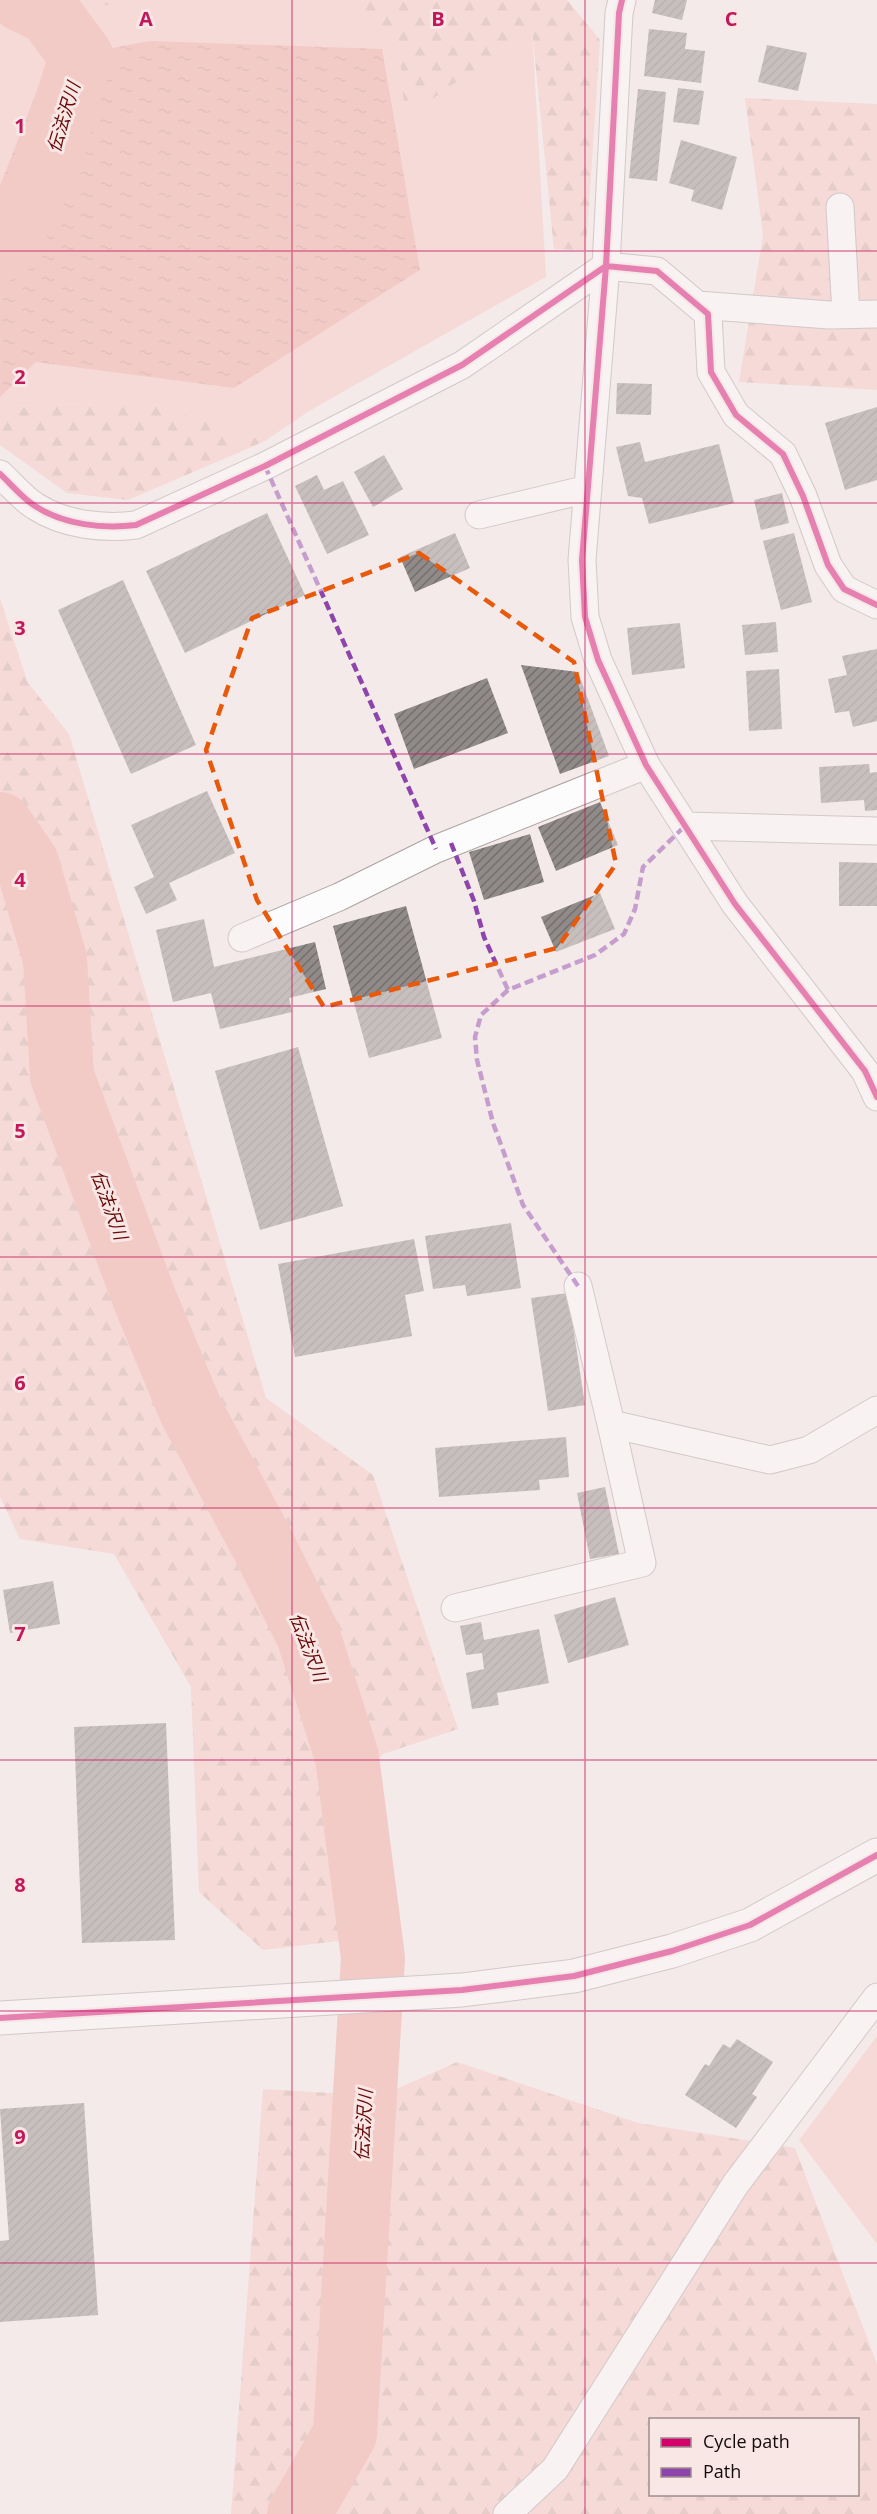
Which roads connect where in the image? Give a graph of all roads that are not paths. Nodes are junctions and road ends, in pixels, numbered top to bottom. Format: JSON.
{"nodes":[{"id":1,"x":614,"y":4,"type":"edge"},
{"id":2,"x":840,"y":207,"type":"dead end"},
{"id":3,"x":606,"y":266,"type":"junction"},
{"id":4,"x":698,"y":305,"type":"junction"},
{"id":5,"x":846,"y":314,"type":"junction"},
{"id":6,"x":877,"y":314,"type":"edge"},
{"id":7,"x":0,"y":474,"type":"edge"},
{"id":8,"x":588,"y":489,"type":"junction"},
{"id":9,"x":479,"y":514,"type":"dead end"},
{"id":10,"x":877,"y":605,"type":"edge"},
{"id":11,"x":645,"y":765,"type":"junction"},
{"id":12,"x":685,"y":826,"type":"junction"},
{"id":13,"x":877,"y":831,"type":"edge"},
{"id":14,"x":242,"y":938,"type":"dead end"},
{"id":15,"x":877,"y":1097,"type":"edge"},
{"id":16,"x":578,"y":1286,"type":"dead end"},
{"id":17,"x":877,"y":1410,"type":"edge"},
{"id":18,"x":611,"y":1424,"type":"junction"},
{"id":19,"x":455,"y":1608,"type":"dead end"},
{"id":20,"x":877,"y":1855,"type":"edge"},
{"id":21,"x":877,"y":1997,"type":"edge"},
{"id":22,"x":0,"y":2018,"type":"edge"},
{"id":23,"x":507,"y":2514,"type":"edge"}],
"edges":[{"from":1,"to":3,"type":"street"},
{"from":2,"to":5,"type":"street"},
{"from":3,"to":4,"type":"street"},
{"from":3,"to":7,"type":"street"},
{"from":3,"to":8,"type":"street"},
{"from":4,"to":5,"type":"street"},
{"from":4,"to":10,"type":"street"},
{"from":5,"to":6,"type":"street"},
{"from":8,"to":9,"type":"street"},
{"from":8,"to":11,"type":"street"},
{"from":11,"to":12,"type":"street"},
{"from":11,"to":14,"type":"street"},
{"from":12,"to":13,"type":"street"},
{"from":12,"to":15,"type":"street"},
{"from":16,"to":18,"type":"street"},
{"from":17,"to":18,"type":"street"},
{"from":18,"to":19,"type":"street"},
{"from":20,"to":22,"type":"street"},
{"from":21,"to":23,"type":"street"}]}
